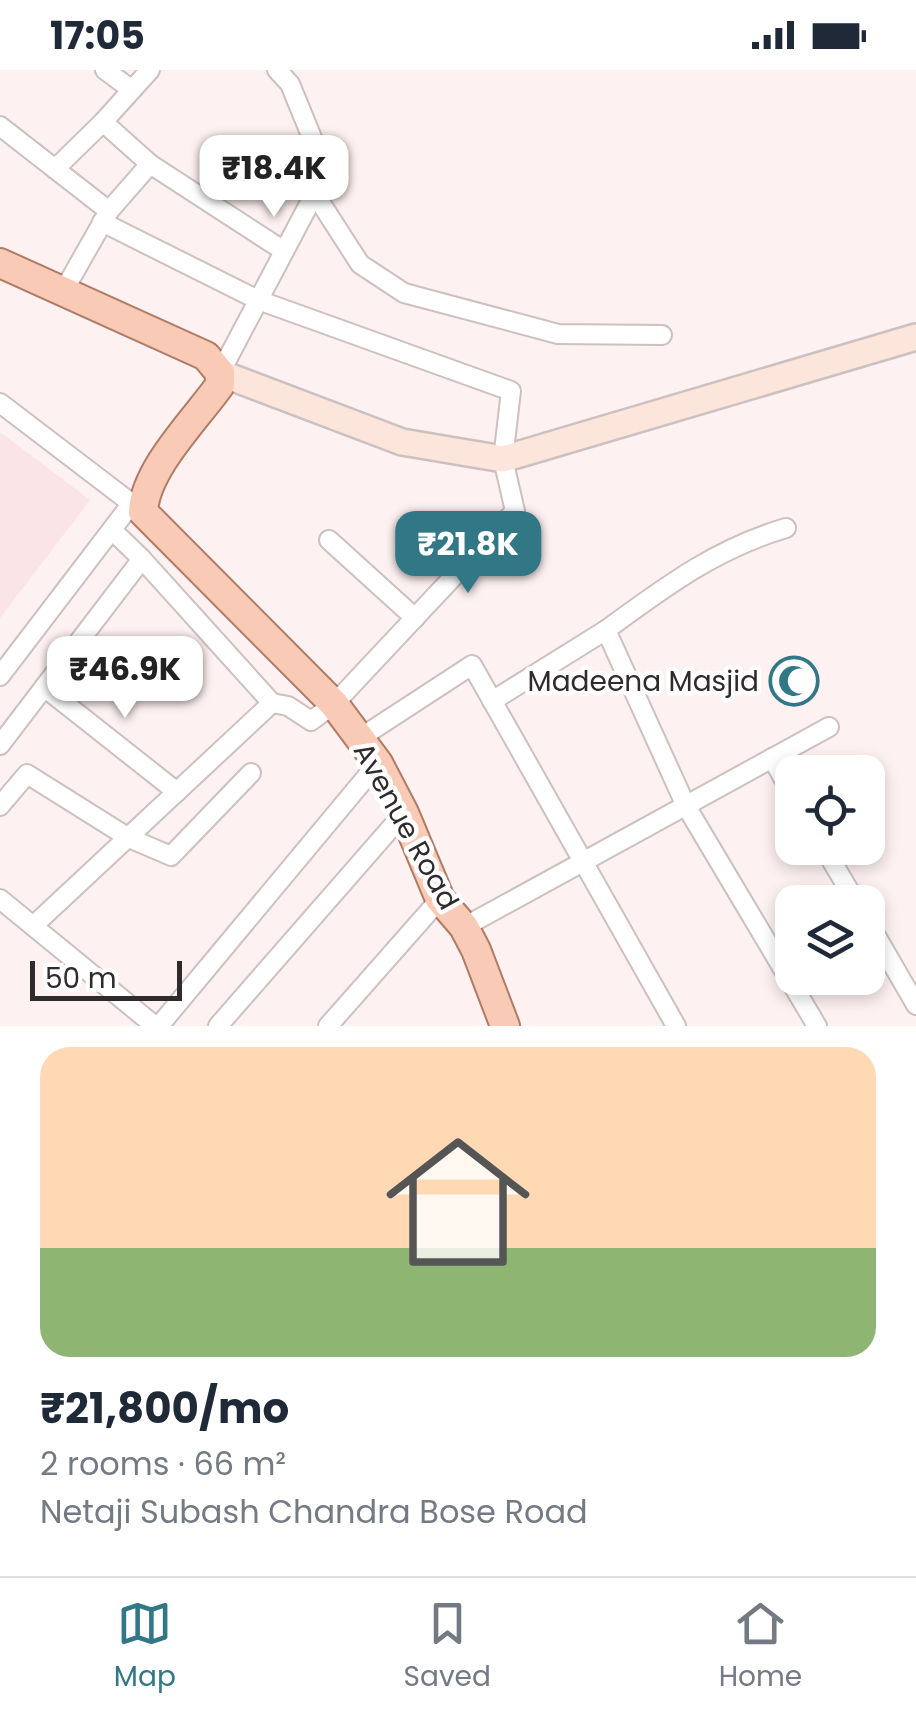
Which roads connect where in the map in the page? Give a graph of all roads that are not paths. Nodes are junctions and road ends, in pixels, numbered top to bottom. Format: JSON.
{"nodes":[{"id":1,"x":105,"y":70,"type":"edge"},
{"id":2,"x":150,"y":70,"type":"edge"},
{"id":3,"x":278,"y":70,"type":"edge"},
{"id":4,"x":132,"y":90,"type":"junction"},
{"id":5,"x":103,"y":122,"type":"junction"},
{"id":6,"x":0,"y":126,"type":"edge"},
{"id":7,"x":150,"y":164,"type":"junction"},
{"id":8,"x":55,"y":169,"type":"junction"},
{"id":9,"x":314,"y":194,"type":"junction"},
{"id":10,"x":106,"y":216,"type":"junction"},
{"id":11,"x":284,"y":251,"type":"junction"},
{"id":12,"x":0,"y":263,"type":"edge"},
{"id":13,"x":63,"y":292,"type":"junction"},
{"id":14,"x":258,"y":300,"type":"junction"},
{"id":15,"x":662,"y":335,"type":"dead end"},
{"id":16,"x":916,"y":338,"type":"edge"},
{"id":17,"x":220,"y":373,"type":"junction"},
{"id":18,"x":0,"y":403,"type":"edge"},
{"id":19,"x":503,"y":459,"type":"junction"},
{"id":20,"x":138,"y":508,"type":"junction"},
{"id":21,"x":786,"y":528,"type":"dead end"},
{"id":22,"x":112,"y":530,"type":"junction"},
{"id":23,"x":329,"y":540,"type":"dead end"},
{"id":24,"x":142,"y":559,"type":"junction"},
{"id":25,"x":415,"y":618,"type":"junction"},
{"id":26,"x":606,"y":630,"type":"junction"},
{"id":27,"x":0,"y":676,"type":"edge"},
{"id":28,"x":44,"y":687,"type":"junction"},
{"id":29,"x":492,"y":701,"type":"junction"},
{"id":30,"x":272,"y":703,"type":"junction"},
{"id":31,"x":334,"y":704,"type":"junction"},
{"id":32,"x":829,"y":727,"type":"dead end"},
{"id":33,"x":360,"y":738,"type":"junction"},
{"id":34,"x":0,"y":745,"type":"edge"},
{"id":35,"x":772,"y":758,"type":"junction"},
{"id":36,"x":378,"y":763,"type":"junction"},
{"id":37,"x":775,"y":763,"type":"edge"},
{"id":38,"x":251,"y":773,"type":"dead end"},
{"id":39,"x":177,"y":792,"type":"junction"},
{"id":40,"x":0,"y":806,"type":"edge"},
{"id":41,"x":686,"y":806,"type":"junction"},
{"id":42,"x":404,"y":813,"type":"junction"},
{"id":43,"x":128,"y":838,"type":"junction"},
{"id":44,"x":582,"y":864,"type":"junction"},
{"id":45,"x":440,"y":898,"type":"junction"},
{"id":46,"x":0,"y":899,"type":"edge"},
{"id":47,"x":32,"y":926,"type":"junction"},
{"id":48,"x":464,"y":927,"type":"junction"},
{"id":49,"x":885,"y":951,"type":"edge"},
{"id":50,"x":916,"y":1005,"type":"edge"},
{"id":51,"x":157,"y":1026,"type":"edge"},
{"id":52,"x":218,"y":1026,"type":"edge"},
{"id":53,"x":328,"y":1026,"type":"edge"},
{"id":54,"x":504,"y":1026,"type":"edge"},
{"id":55,"x":676,"y":1026,"type":"edge"},
{"id":56,"x":817,"y":1026,"type":"edge"}],
"edges":[{"from":1,"to":4,"type":"street"},
{"from":2,"to":4,"type":"street"},
{"from":3,"to":9,"type":"street"},
{"from":4,"to":5,"type":"street"},
{"from":5,"to":7,"type":"street"},
{"from":5,"to":8,"type":"street"},
{"from":6,"to":8,"type":"street"},
{"from":7,"to":10,"type":"street"},
{"from":7,"to":11,"type":"street"},
{"from":8,"to":10,"type":"street"},
{"from":9,"to":11,"type":"street"},
{"from":9,"to":15,"type":"street"},
{"from":10,"to":13,"type":"street"},
{"from":10,"to":14,"type":"street"},
{"from":11,"to":14,"type":"street"},
{"from":12,"to":13,"type":"main road"},
{"from":13,"to":17,"type":"main road"},
{"from":14,"to":17,"type":"street"},
{"from":14,"to":19,"type":"street"},
{"from":16,"to":19,"type":"main road"},
{"from":17,"to":19,"type":"main road"},
{"from":17,"to":20,"type":"main road"},
{"from":18,"to":20,"type":"street"},
{"from":19,"to":25,"type":"street"},
{"from":20,"to":22,"type":"street"},
{"from":20,"to":31,"type":"main road","name":"Avenue Road"},
{"from":21,"to":26,"type":"street"},
{"from":22,"to":24,"type":"street"},
{"from":22,"to":27,"type":"street"},
{"from":23,"to":25,"type":"street"},
{"from":24,"to":28,"type":"street"},
{"from":24,"to":30,"type":"street"},
{"from":25,"to":31,"type":"street"},
{"from":26,"to":29,"type":"street"},
{"from":26,"to":41,"type":"street"},
{"from":28,"to":34,"type":"street"},
{"from":28,"to":39,"type":"street"},
{"from":29,"to":33,"type":"street"},
{"from":29,"to":44,"type":"street"},
{"from":30,"to":31,"type":"street"},
{"from":30,"to":39,"type":"street"},
{"from":31,"to":33,"type":"main road","name":"Avenue Road"},
{"from":32,"to":35,"type":"street"},
{"from":33,"to":36,"type":"main road","name":"Avenue Road"},
{"from":35,"to":37,"type":"street"},
{"from":35,"to":41,"type":"street"},
{"from":36,"to":42,"type":"main road","name":"Avenue Road"},
{"from":36,"to":51,"type":"street"},
{"from":38,"to":43,"type":"street"},
{"from":39,"to":43,"type":"street"},
{"from":40,"to":43,"type":"street"},
{"from":41,"to":44,"type":"street"},
{"from":41,"to":56,"type":"street"},
{"from":42,"to":45,"type":"main road","name":"Avenue Road"},
{"from":42,"to":52,"type":"street"},
{"from":43,"to":47,"type":"street"},
{"from":44,"to":48,"type":"street"},
{"from":44,"to":55,"type":"street"},
{"from":45,"to":48,"type":"main road","name":"Avenue Road"},
{"from":45,"to":53,"type":"street"},
{"from":46,"to":47,"type":"street"},
{"from":47,"to":51,"type":"street"},
{"from":48,"to":54,"type":"main road","name":"Avenue Road"},
{"from":49,"to":50,"type":"street"}]}
